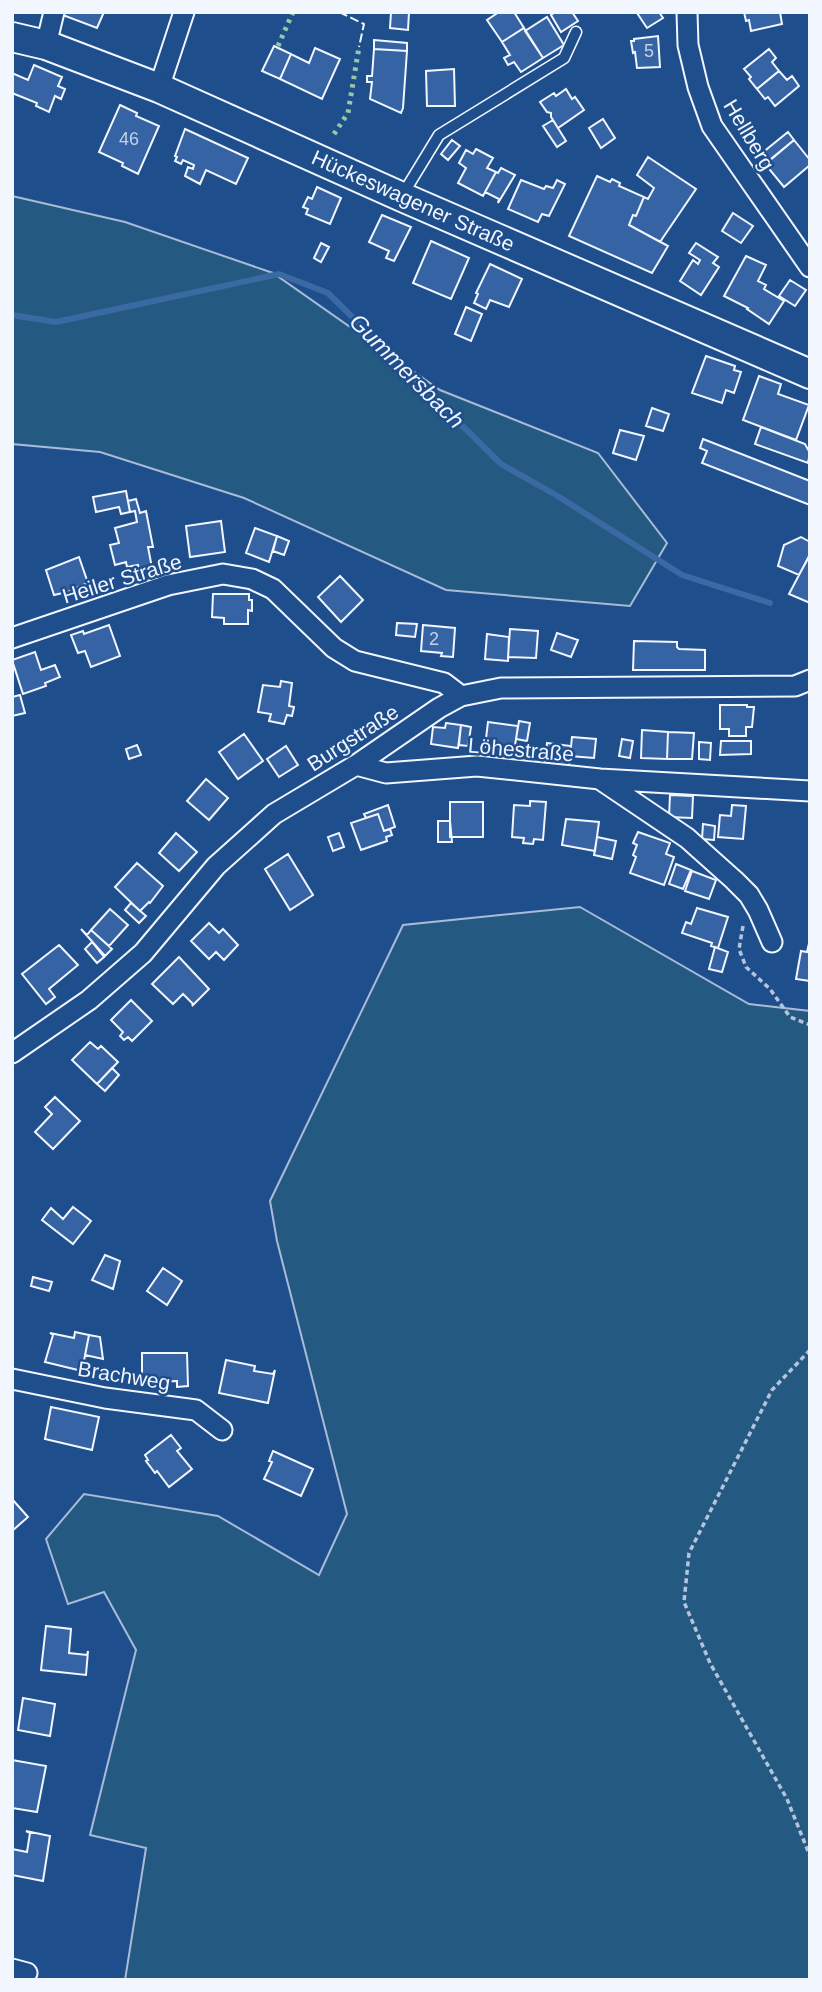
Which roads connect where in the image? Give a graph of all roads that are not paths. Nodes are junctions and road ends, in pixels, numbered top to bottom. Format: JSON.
{"nodes":[{"id":1,"x":184,"y":12,"type":"edge"},
{"id":2,"x":687,"y":12,"type":"edge"},
{"id":3,"x":52,"y":13,"type":"edge"},
{"id":4,"x":576,"y":32,"type":"dead end"},
{"id":5,"x":12,"y":37,"type":"edge"},
{"id":6,"x":46,"y":45,"type":"junction"},
{"id":7,"x":159,"y":88,"type":"junction"},
{"id":8,"x":402,"y":197,"type":"junction"},
{"id":9,"x":810,"y":267,"type":"edge"},
{"id":10,"x":810,"y":374,"type":"edge"},
{"id":11,"x":12,"y":638,"type":"edge"},
{"id":12,"x":810,"y":680,"type":"edge"},
{"id":13,"x":461,"y":696,"type":"junction"},
{"id":14,"x":356,"y":765,"type":"junction"},
{"id":15,"x":600,"y":779,"type":"junction"},
{"id":16,"x":810,"y":791,"type":"edge"},
{"id":17,"x":772,"y":942,"type":"dead end"},
{"id":18,"x":12,"y":1053,"type":"edge"},
{"id":19,"x":12,"y":1379,"type":"edge"},
{"id":20,"x":222,"y":1430,"type":"dead end"}],
"edges":[{"from":1,"to":7,"type":"street"},
{"from":2,"to":9,"type":"street","name":"Hellberg"},
{"from":3,"to":6,"type":"street"},
{"from":4,"to":8,"type":"lane"},
{"from":5,"to":6,"type":"street","name":"Hückeswagener Straße"},
{"from":6,"to":7,"type":"street","name":"Hückeswagener Straße"},
{"from":7,"to":8,"type":"street","name":"Hückeswagener Straße"},
{"from":8,"to":10,"type":"street","name":"Hückeswagener Straße"},
{"from":11,"to":13,"type":"street","name":"Heiler Straße"},
{"from":12,"to":13,"type":"street","name":"Burgstraße"},
{"from":13,"to":14,"type":"street","name":"Burgstraße"},
{"from":14,"to":15,"type":"street","name":"Löhestraße"},
{"from":14,"to":18,"type":"street","name":"Burgstraße"},
{"from":15,"to":16,"type":"street","name":"Löhestraße"},
{"from":15,"to":17,"type":"street","name":"Löhestraße"},
{"from":19,"to":20,"type":"street","name":"Brachweg"}]}
